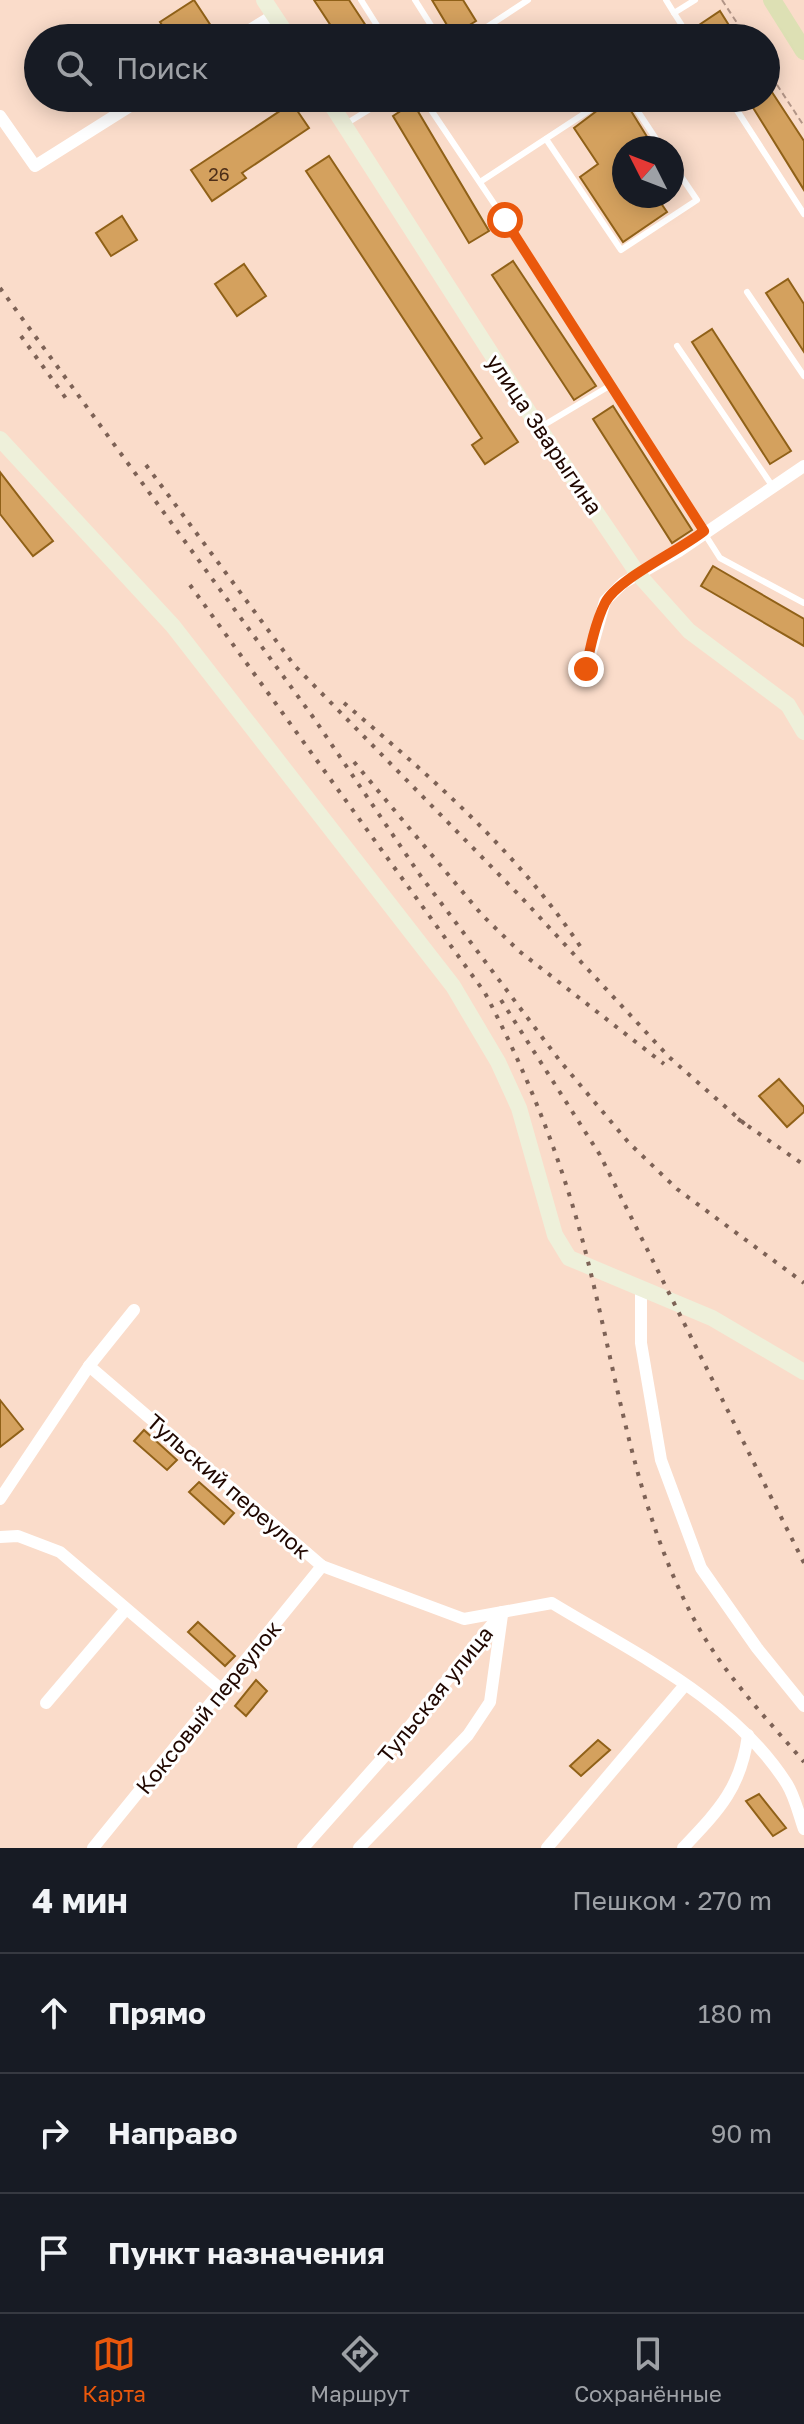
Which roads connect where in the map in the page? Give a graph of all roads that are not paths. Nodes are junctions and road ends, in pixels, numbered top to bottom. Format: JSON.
{"nodes":[{"id":1,"x":264,"y":0,"type":"edge"},
{"id":2,"x":361,"y":0,"type":"edge"},
{"id":3,"x":415,"y":0,"type":"edge"},
{"id":4,"x":528,"y":0,"type":"edge"},
{"id":5,"x":666,"y":0,"type":"edge"},
{"id":6,"x":695,"y":0,"type":"edge"},
{"id":7,"x":772,"y":0,"type":"edge"},
{"id":8,"x":674,"y":13,"type":"junction"},
{"id":9,"x":274,"y":15,"type":"junction"},
{"id":10,"x":260,"y":24,"type":"edge"},
{"id":11,"x":280,"y":24,"type":"edge"},
{"id":12,"x":376,"y":24,"type":"edge"},
{"id":13,"x":430,"y":24,"type":"edge"},
{"id":14,"x":491,"y":24,"type":"edge"},
{"id":15,"x":681,"y":24,"type":"edge"},
{"id":16,"x":804,"y":51,"type":"edge"},
{"id":17,"x":121,"y":112,"type":"edge"},
{"id":18,"x":336,"y":112,"type":"edge"},
{"id":19,"x":365,"y":112,"type":"edge"},
{"id":20,"x":432,"y":112,"type":"edge"},
{"id":21,"x":587,"y":112,"type":"edge"},
{"id":22,"x":638,"y":112,"type":"edge"},
{"id":23,"x":738,"y":112,"type":"edge"},
{"id":24,"x":0,"y":116,"type":"edge"},
{"id":25,"x":344,"y":125,"type":"junction"},
{"id":26,"x":654,"y":136,"type":"edge"},
{"id":27,"x":546,"y":139,"type":"junction"},
{"id":28,"x":684,"y":181,"type":"edge"},
{"id":29,"x":480,"y":182,"type":"junction"},
{"id":30,"x":804,"y":214,"type":"edge"},
{"id":31,"x":747,"y":292,"type":"dead end"},
{"id":32,"x":677,"y":346,"type":"dead end"},
{"id":33,"x":804,"y":376,"type":"edge"},
{"id":34,"x":611,"y":385,"type":"junction"},
{"id":35,"x":539,"y":428,"type":"junction"},
{"id":36,"x":0,"y":439,"type":"edge"},
{"id":37,"x":804,"y":466,"type":"edge"},
{"id":38,"x":773,"y":487,"type":"junction"},
{"id":39,"x":704,"y":531,"type":"junction"},
{"id":40,"x":638,"y":574,"type":"junction"},
{"id":41,"x":804,"y":603,"type":"edge"},
{"id":42,"x":592,"y":678,"type":"dead end"},
{"id":43,"x":804,"y":732,"type":"edge"},
{"id":44,"x":641,"y":1288,"type":"junction"},
{"id":45,"x":134,"y":1310,"type":"dead end"},
{"id":46,"x":89,"y":1366,"type":"junction"},
{"id":47,"x":804,"y":1372,"type":"edge"},
{"id":48,"x":0,"y":1499,"type":"edge"},
{"id":49,"x":0,"y":1537,"type":"edge"},
{"id":50,"x":322,"y":1566,"type":"junction"},
{"id":51,"x":126,"y":1609,"type":"junction"},
{"id":52,"x":502,"y":1612,"type":"junction"},
{"id":53,"x":685,"y":1685,"type":"junction"},
{"id":54,"x":223,"y":1691,"type":"junction"},
{"id":55,"x":46,"y":1703,"type":"dead end"},
{"id":56,"x":804,"y":1706,"type":"edge"},
{"id":57,"x":748,"y":1735,"type":"junction"},
{"id":58,"x":804,"y":1829,"type":"edge"},
{"id":59,"x":93,"y":1848,"type":"edge"},
{"id":60,"x":303,"y":1848,"type":"edge"},
{"id":61,"x":359,"y":1848,"type":"edge"},
{"id":62,"x":547,"y":1848,"type":"edge"},
{"id":63,"x":683,"y":1848,"type":"edge"}],
"edges":[{"from":1,"to":9,"type":"street"},
{"from":2,"to":12,"type":"lane"},
{"from":3,"to":13,"type":"lane"},
{"from":4,"to":14,"type":"lane"},
{"from":5,"to":8,"type":"lane"},
{"from":6,"to":8,"type":"lane"},
{"from":7,"to":16,"type":"main road"},
{"from":8,"to":15,"type":"lane"},
{"from":9,"to":10,"type":"street"},
{"from":9,"to":11,"type":"street"},
{"from":17,"to":24,"type":"street"},
{"from":18,"to":25,"type":"street","name":"улица Зварыгина"},
{"from":19,"to":25,"type":"lane"},
{"from":20,"to":29,"type":"lane"},
{"from":21,"to":27,"type":"lane"},
{"from":22,"to":26,"type":"lane"},
{"from":23,"to":30,"type":"lane"},
{"from":25,"to":35,"type":"street","name":"улица Зварыгина"},
{"from":27,"to":28,"type":"lane"},
{"from":27,"to":29,"type":"lane"},
{"from":29,"to":34,"type":"lane"},
{"from":31,"to":33,"type":"lane"},
{"from":32,"to":38,"type":"lane"},
{"from":34,"to":35,"type":"lane"},
{"from":34,"to":39,"type":"lane"},
{"from":35,"to":40,"type":"street","name":"улица Зварыгина"},
{"from":36,"to":44,"type":"street"},
{"from":37,"to":38,"type":"street"},
{"from":38,"to":39,"type":"street"},
{"from":39,"to":40,"type":"street"},
{"from":39,"to":41,"type":"lane"},
{"from":40,"to":42,"type":"street"},
{"from":40,"to":43,"type":"street","name":"улица Зварыгина"},
{"from":44,"to":47,"type":"street"},
{"from":44,"to":56,"type":"street"},
{"from":45,"to":46,"type":"street"},
{"from":46,"to":48,"type":"street"},
{"from":46,"to":50,"type":"street","name":"Тульский переулок"},
{"from":49,"to":51,"type":"street"},
{"from":50,"to":52,"type":"street","name":"Тульский переулок"},
{"from":50,"to":54,"type":"street","name":"Коксовый переулок"},
{"from":51,"to":54,"type":"street"},
{"from":51,"to":55,"type":"street"},
{"from":52,"to":53,"type":"street","name":"Тульский переулок"},
{"from":52,"to":60,"type":"street","name":"Тульская улица"},
{"from":52,"to":61,"type":"street","name":"Тульская улица"},
{"from":53,"to":57,"type":"street","name":"Тульский переулок"},
{"from":53,"to":62,"type":"street"},
{"from":54,"to":59,"type":"street","name":"Коксовый переулок"},
{"from":57,"to":58,"type":"street","name":"Тульский переулок"},
{"from":57,"to":63,"type":"street"}]}
